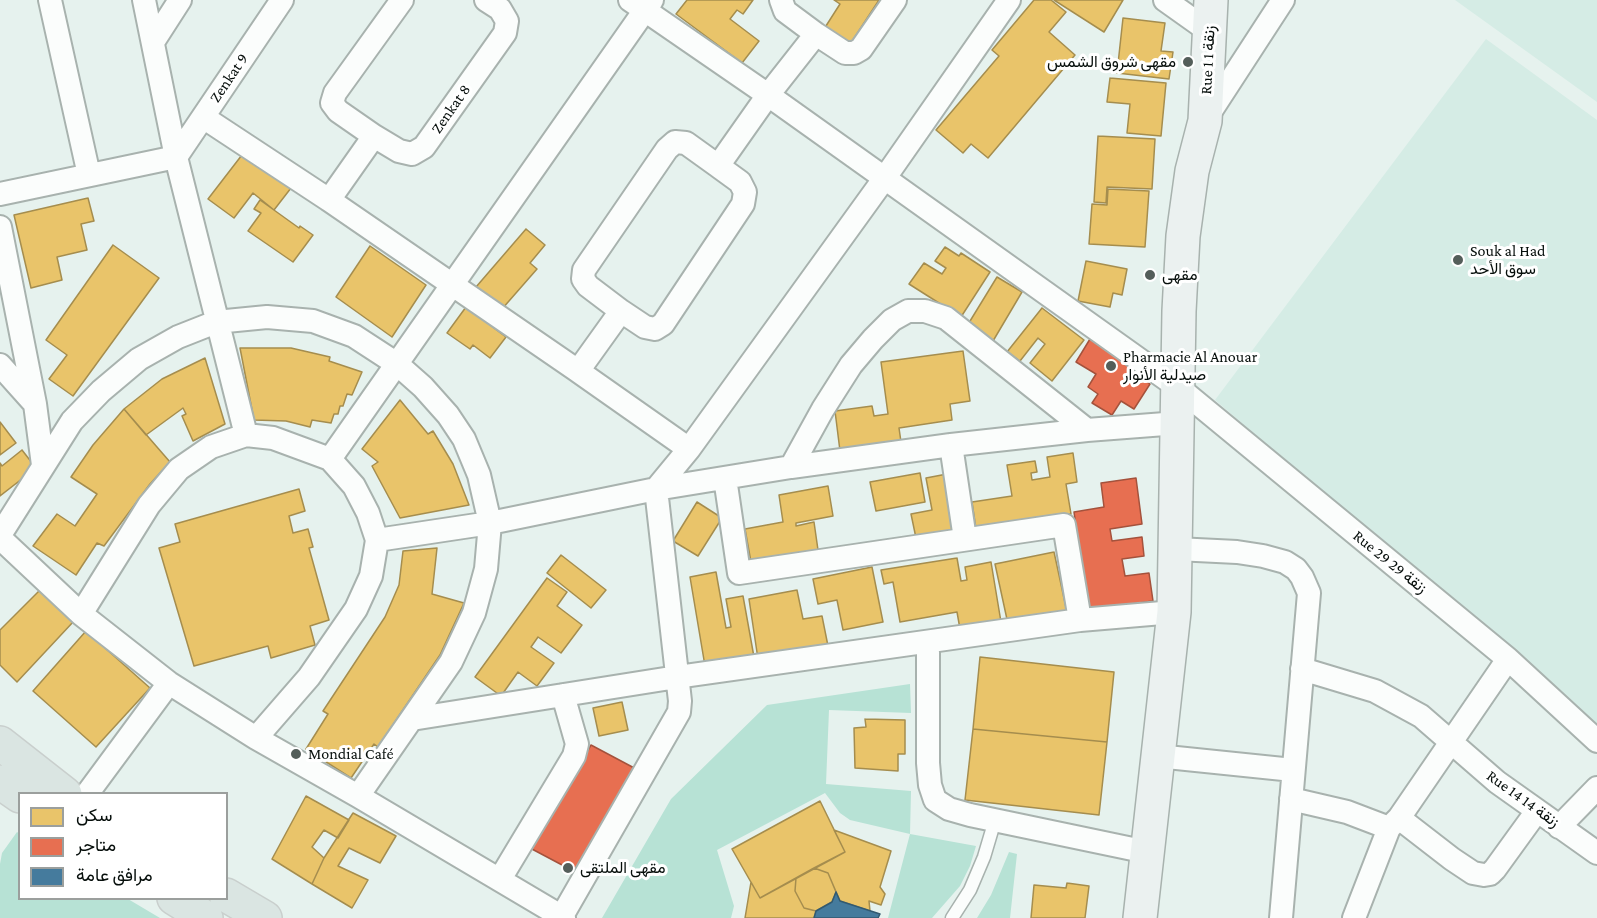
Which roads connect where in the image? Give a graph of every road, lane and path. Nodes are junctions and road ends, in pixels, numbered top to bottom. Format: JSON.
{"nodes":[{"id":1,"x":50,"y":0,"type":"edge"},
{"id":2,"x":144,"y":0,"type":"edge"},
{"id":3,"x":180,"y":0,"type":"edge"},
{"id":4,"x":282,"y":0,"type":"edge"},
{"id":5,"x":402,"y":0,"type":"edge"},
{"id":6,"x":486,"y":0,"type":"edge"},
{"id":7,"x":781,"y":0,"type":"edge"},
{"id":8,"x":895,"y":0,"type":"edge"},
{"id":9,"x":1009,"y":0,"type":"edge"},
{"id":10,"x":1165,"y":0,"type":"edge"},
{"id":11,"x":1210,"y":0,"type":"edge"},
{"id":12,"x":1283,"y":0,"type":"edge"},
{"id":13,"x":642,"y":4,"type":"edge"},
{"id":14,"x":1210,"y":32,"type":"junction"},
{"id":15,"x":816,"y":34,"type":"junction"},
{"id":16,"x":153,"y":42,"type":"junction"},
{"id":17,"x":768,"y":95,"type":"junction"},
{"id":18,"x":203,"y":117,"type":"junction"},
{"id":19,"x":1205,"y":121,"type":"junction"},
{"id":20,"x":374,"y":136,"type":"junction"},
{"id":21,"x":176,"y":157,"type":"junction"},
{"id":22,"x":717,"y":165,"type":"junction"},
{"id":23,"x":89,"y":176,"type":"junction"},
{"id":24,"x":885,"y":179,"type":"junction"},
{"id":25,"x":0,"y":194,"type":"edge"},
{"id":26,"x":329,"y":200,"type":"junction"},
{"id":27,"x":0,"y":227,"type":"edge"},
{"id":28,"x":452,"y":287,"type":"junction"},
{"id":29,"x":621,"y":311,"type":"junction"},
{"id":30,"x":216,"y":322,"type":"junction"},
{"id":31,"x":397,"y":364,"type":"junction"},
{"id":32,"x":0,"y":365,"type":"edge"},
{"id":33,"x":578,"y":371,"type":"junction"},
{"id":34,"x":1179,"y":388,"type":"junction"},
{"id":35,"x":35,"y":404,"type":"junction"},
{"id":36,"x":1178,"y":423,"type":"junction"},
{"id":37,"x":1087,"y":430,"type":"junction"},
{"id":38,"x":246,"y":435,"type":"junction"},
{"id":39,"x":951,"y":445,"type":"junction"},
{"id":40,"x":689,"y":449,"type":"junction"},
{"id":41,"x":330,"y":459,"type":"junction"},
{"id":42,"x":44,"y":465,"type":"junction"},
{"id":43,"x":791,"y":467,"type":"junction"},
{"id":44,"x":724,"y":478,"type":"junction"},
{"id":45,"x":656,"y":489,"type":"junction"},
{"id":46,"x":490,"y":523,"type":"junction"},
{"id":47,"x":0,"y":537,"type":"edge"},
{"id":48,"x":965,"y":539,"type":"junction"},
{"id":49,"x":377,"y":540,"type":"junction"},
{"id":50,"x":1176,"y":549,"type":"junction"},
{"id":51,"x":1174,"y":612,"type":"junction"},
{"id":52,"x":81,"y":614,"type":"junction"},
{"id":53,"x":1080,"y":620,"type":"junction"},
{"id":54,"x":928,"y":643,"type":"junction"},
{"id":55,"x":1508,"y":660,"type":"junction"},
{"id":56,"x":1302,"y":669,"type":"junction"},
{"id":57,"x":677,"y":677,"type":"junction"},
{"id":58,"x":169,"y":683,"type":"junction"},
{"id":59,"x":563,"y":695,"type":"junction"},
{"id":60,"x":412,"y":719,"type":"junction"},
{"id":61,"x":256,"y":738,"type":"junction"},
{"id":62,"x":1452,"y":741,"type":"junction"},
{"id":63,"x":1597,"y":741,"type":"edge"},
{"id":64,"x":0,"y":743,"type":"edge"},
{"id":65,"x":1157,"y":756,"type":"junction"},
{"id":66,"x":1293,"y":770,"type":"junction"},
{"id":67,"x":0,"y":782,"type":"edge"},
{"id":68,"x":1597,"y":788,"type":"edge"},
{"id":69,"x":62,"y":792,"type":"edge"},
{"id":70,"x":88,"y":792,"type":"edge"},
{"id":71,"x":18,"y":795,"type":"edge"},
{"id":72,"x":358,"y":796,"type":"junction"},
{"id":73,"x":1291,"y":799,"type":"junction"},
{"id":74,"x":1537,"y":812,"type":"junction"},
{"id":75,"x":995,"y":820,"type":"junction"},
{"id":76,"x":1394,"y":823,"type":"junction"},
{"id":77,"x":1560,"y":827,"type":"junction"},
{"id":78,"x":1147,"y":852,"type":"junction"},
{"id":79,"x":1597,"y":853,"type":"edge"},
{"id":80,"x":500,"y":879,"type":"junction"},
{"id":81,"x":228,"y":896,"type":"edge"},
{"id":82,"x":177,"y":900,"type":"edge"},
{"id":83,"x":563,"y":917,"type":"edge"},
{"id":84,"x":206,"y":918,"type":"edge"},
{"id":85,"x":265,"y":918,"type":"edge"},
{"id":86,"x":952,"y":918,"type":"edge"},
{"id":87,"x":1140,"y":918,"type":"edge"},
{"id":88,"x":1283,"y":918,"type":"edge"},
{"id":89,"x":1354,"y":918,"type":"edge"}],
"edges":[{"from":1,"to":23,"type":"street"},
{"from":2,"to":16,"type":"street"},
{"from":3,"to":16,"type":"street"},
{"from":4,"to":18,"type":"street","name":"Zenkat 9"},
{"from":5,"to":20,"type":"street"},
{"from":6,"to":20,"type":"street","name":"Zenkat 8"},
{"from":7,"to":15,"type":"street"},
{"from":8,"to":15,"type":"street"},
{"from":9,"to":24,"type":"street"},
{"from":10,"to":14,"type":"street"},
{"from":11,"to":14,"type":"street","name":"Rue 1 زنقة 1"},
{"from":12,"to":19,"type":"street"},
{"from":13,"to":17,"type":"street","name":"Rue 29 زنقة 29"},
{"from":13,"to":28,"type":"street"},
{"from":14,"to":19,"type":"street","name":"Rue 1 زنقة 1"},
{"from":15,"to":17,"type":"street"},
{"from":16,"to":21,"type":"street"},
{"from":17,"to":22,"type":"street"},
{"from":17,"to":24,"type":"street","name":"Rue 29 زنقة 29"},
{"from":18,"to":21,"type":"street","name":"Zenkat 9"},
{"from":18,"to":26,"type":"street"},
{"from":19,"to":34,"type":"street","name":"Rue 1 زنقة 1"},
{"from":20,"to":26,"type":"street"},
{"from":21,"to":23,"type":"street"},
{"from":21,"to":30,"type":"street"},
{"from":22,"to":29,"type":"street"},
{"from":22,"to":29,"type":"street"},
{"from":23,"to":25,"type":"street"},
{"from":24,"to":34,"type":"street","name":"Rue 29 زنقة 29"},
{"from":24,"to":40,"type":"street"},
{"from":26,"to":28,"type":"street"},
{"from":27,"to":35,"type":"street"},
{"from":28,"to":31,"type":"street"},
{"from":28,"to":33,"type":"street"},
{"from":29,"to":33,"type":"street"},
{"from":30,"to":31,"type":"street"},
{"from":30,"to":38,"type":"street"},
{"from":30,"to":42,"type":"street"},
{"from":31,"to":41,"type":"street"},
{"from":31,"to":46,"type":"street"},
{"from":32,"to":35,"type":"street"},
{"from":33,"to":40,"type":"street"},
{"from":34,"to":36,"type":"street","name":"Rue 1 زنقة 1"},
{"from":34,"to":55,"type":"street","name":"Rue 29 زنقة 29"},
{"from":35,"to":42,"type":"street"},
{"from":36,"to":37,"type":"street"},
{"from":36,"to":50,"type":"street","name":"Rue 1 زنقة 1"},
{"from":37,"to":39,"type":"street"},
{"from":37,"to":43,"type":"street"},
{"from":38,"to":41,"type":"street"},
{"from":38,"to":52,"type":"street"},
{"from":39,"to":43,"type":"street"},
{"from":39,"to":48,"type":"street"},
{"from":40,"to":45,"type":"street"},
{"from":41,"to":49,"type":"street"},
{"from":42,"to":47,"type":"street"},
{"from":43,"to":44,"type":"street"},
{"from":44,"to":45,"type":"street"},
{"from":44,"to":48,"type":"street"},
{"from":45,"to":46,"type":"street"},
{"from":45,"to":57,"type":"street"},
{"from":46,"to":49,"type":"street"},
{"from":46,"to":60,"type":"street"},
{"from":47,"to":52,"type":"street"},
{"from":48,"to":53,"type":"street"},
{"from":49,"to":61,"type":"street"},
{"from":50,"to":51,"type":"street","name":"Rue 1 زنقة 1"},
{"from":50,"to":56,"type":"street"},
{"from":51,"to":53,"type":"street"},
{"from":51,"to":65,"type":"street","name":"Rue 1 زنقة 1"},
{"from":52,"to":58,"type":"street"},
{"from":53,"to":54,"type":"street"},
{"from":54,"to":57,"type":"street"},
{"from":54,"to":75,"type":"street"},
{"from":55,"to":62,"type":"street"},
{"from":55,"to":63,"type":"street","name":"Rue 29 زنقة 29"},
{"from":56,"to":62,"type":"street","name":"Rue 14 زنقة 14"},
{"from":56,"to":66,"type":"street"},
{"from":57,"to":59,"type":"street"},
{"from":57,"to":83,"type":"street"},
{"from":58,"to":61,"type":"street"},
{"from":58,"to":70,"type":"street"},
{"from":59,"to":60,"type":"street"},
{"from":59,"to":80,"type":"street"},
{"from":60,"to":72,"type":"street"},
{"from":61,"to":72,"type":"street"},
{"from":62,"to":74,"type":"street","name":"Rue 14 زنقة 14"},
{"from":62,"to":76,"type":"street"},
{"from":64,"to":69,"type":"main road"},
{"from":65,"to":66,"type":"street"},
{"from":65,"to":78,"type":"street","name":"Rue 1 زنقة 1"},
{"from":66,"to":73,"type":"street"},
{"from":67,"to":71,"type":"main road"},
{"from":68,"to":77,"type":"street"},
{"from":72,"to":80,"type":"street"},
{"from":73,"to":76,"type":"street"},
{"from":73,"to":88,"type":"street"},
{"from":74,"to":76,"type":"street"},
{"from":74,"to":77,"type":"street","name":"Rue 14 زنقة 14"},
{"from":75,"to":78,"type":"street"},
{"from":75,"to":86,"type":"lane"},
{"from":76,"to":89,"type":"street"},
{"from":77,"to":79,"type":"street","name":"Rue 14 زنقة 14"},
{"from":78,"to":87,"type":"street","name":"Rue 1 زنقة 1"},
{"from":80,"to":83,"type":"street"},
{"from":81,"to":85,"type":"main road"},
{"from":82,"to":84,"type":"main road"}]}
